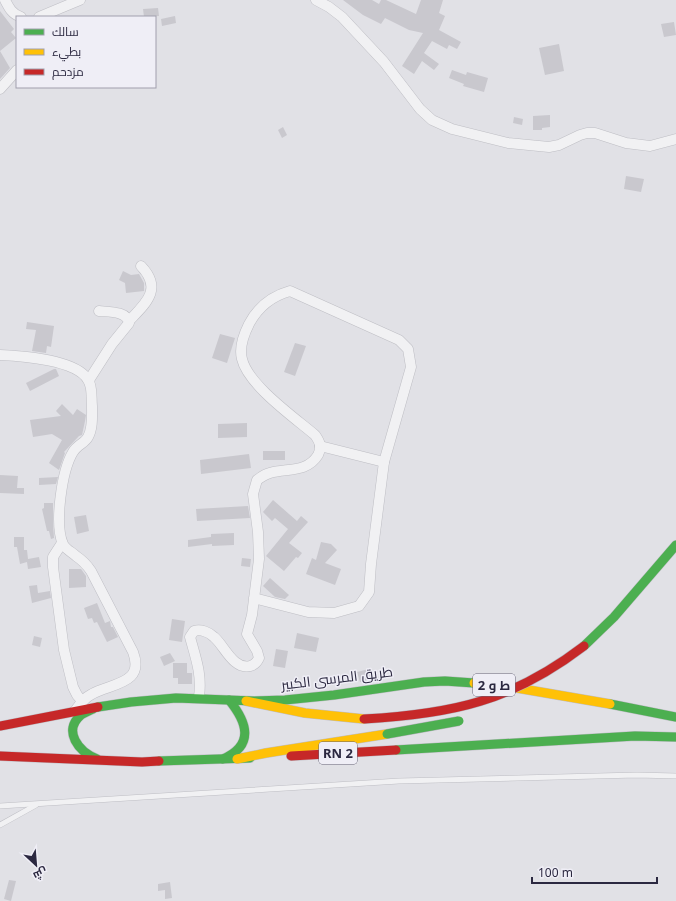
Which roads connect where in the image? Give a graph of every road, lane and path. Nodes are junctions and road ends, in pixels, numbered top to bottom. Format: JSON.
{"nodes":[{"id":1,"x":5,"y":0,"type":"edge"},
{"id":2,"x":80,"y":0,"type":"edge"},
{"id":3,"x":316,"y":0,"type":"edge"},
{"id":4,"x":53,"y":14,"type":"edge"},
{"id":5,"x":18,"y":16,"type":"edge"},
{"id":6,"x":16,"y":71,"type":"edge"},
{"id":7,"x":0,"y":89,"type":"edge"},
{"id":8,"x":675,"y":137,"type":"edge"},
{"id":9,"x":141,"y":266,"type":"dead end"},
{"id":10,"x":99,"y":311,"type":"dead end"},
{"id":11,"x":129,"y":321,"type":"junction"},
{"id":12,"x":0,"y":355,"type":"edge"},
{"id":13,"x":89,"y":380,"type":"junction"},
{"id":14,"x":320,"y":446,"type":"junction"},
{"id":15,"x":384,"y":462,"type":"junction"},
{"id":16,"x":62,"y":543,"type":"junction"},
{"id":17,"x":676,"y":545,"type":"edge"},
{"id":18,"x":254,"y":598,"type":"junction"},
{"id":19,"x":550,"y":684,"type":"dead end"},
{"id":20,"x":199,"y":697,"type":"junction"},
{"id":21,"x":520,"y":698,"type":"dead end"},
{"id":22,"x":229,"y":700,"type":"junction"},
{"id":23,"x":82,"y":701,"type":"junction"},
{"id":24,"x":246,"y":701,"type":"junction"},
{"id":25,"x":100,"y":706,"type":"junction"},
{"id":26,"x":75,"y":711,"type":"junction"},
{"id":27,"x":676,"y":717,"type":"edge"},
{"id":28,"x":469,"y":718,"type":"dead end"},
{"id":29,"x":0,"y":726,"type":"edge"},
{"id":30,"x":676,"y":737,"type":"edge"},
{"id":31,"x":0,"y":756,"type":"edge"},
{"id":32,"x":237,"y":759,"type":"junction"},
{"id":33,"x":222,"y":760,"type":"junction"},
{"id":34,"x":104,"y":761,"type":"junction"},
{"id":35,"x":676,"y":776,"type":"edge"},
{"id":36,"x":36,"y":804,"type":"junction"},
{"id":37,"x":0,"y":806,"type":"edge"},
{"id":38,"x":0,"y":825,"type":"edge"}],
"edges":[{"from":1,"to":5,"type":"street"},
{"from":2,"to":4,"type":"street"},
{"from":3,"to":8,"type":"street"},
{"from":6,"to":7,"type":"street"},
{"from":9,"to":11,"type":"street"},
{"from":10,"to":11,"type":"street"},
{"from":11,"to":13,"type":"street"},
{"from":12,"to":13,"type":"street"},
{"from":13,"to":16,"type":"street"},
{"from":14,"to":15,"type":"street"},
{"from":14,"to":15,"type":"street"},
{"from":14,"to":18,"type":"street"},
{"from":15,"to":18,"type":"street"},
{"from":16,"to":23,"type":"street"},
{"from":16,"to":23,"type":"street"},
{"from":17,"to":24,"type":"main road","bridge":true},
{"from":18,"to":20,"type":"street"},
{"from":19,"to":21,"type":"main road"},
{"from":20,"to":22,"type":"main road","name":"طريق المرسى الكبير"},
{"from":20,"to":25,"type":"main road","name":"طريق المرسى الكبير"},
{"from":22,"to":24,"type":"main road","name":"طريق المرسى الكبير"},
{"from":22,"to":33,"type":"main road"},
{"from":23,"to":26,"type":"street"},
{"from":24,"to":27,"type":"main road","name":"طريق المرسى الكبير","number":"ط و 2"},
{"from":25,"to":26,"type":"main road","name":"طريق المرسى الكبير"},
{"from":25,"to":34,"type":"main road"},
{"from":26,"to":29,"type":"main road","name":"طريق المرسى الكبير"},
{"from":28,"to":32,"type":"main road","bridge":true},
{"from":30,"to":32,"type":"main road","number":"RN 2"},
{"from":31,"to":34,"type":"main road","number":"RN 2"},
{"from":32,"to":33,"type":"main road","number":"RN 2"},
{"from":33,"to":34,"type":"main road","number":"RN 2"},
{"from":35,"to":36,"type":"lane"},
{"from":36,"to":37,"type":"lane"},
{"from":36,"to":38,"type":"lane"}]}
